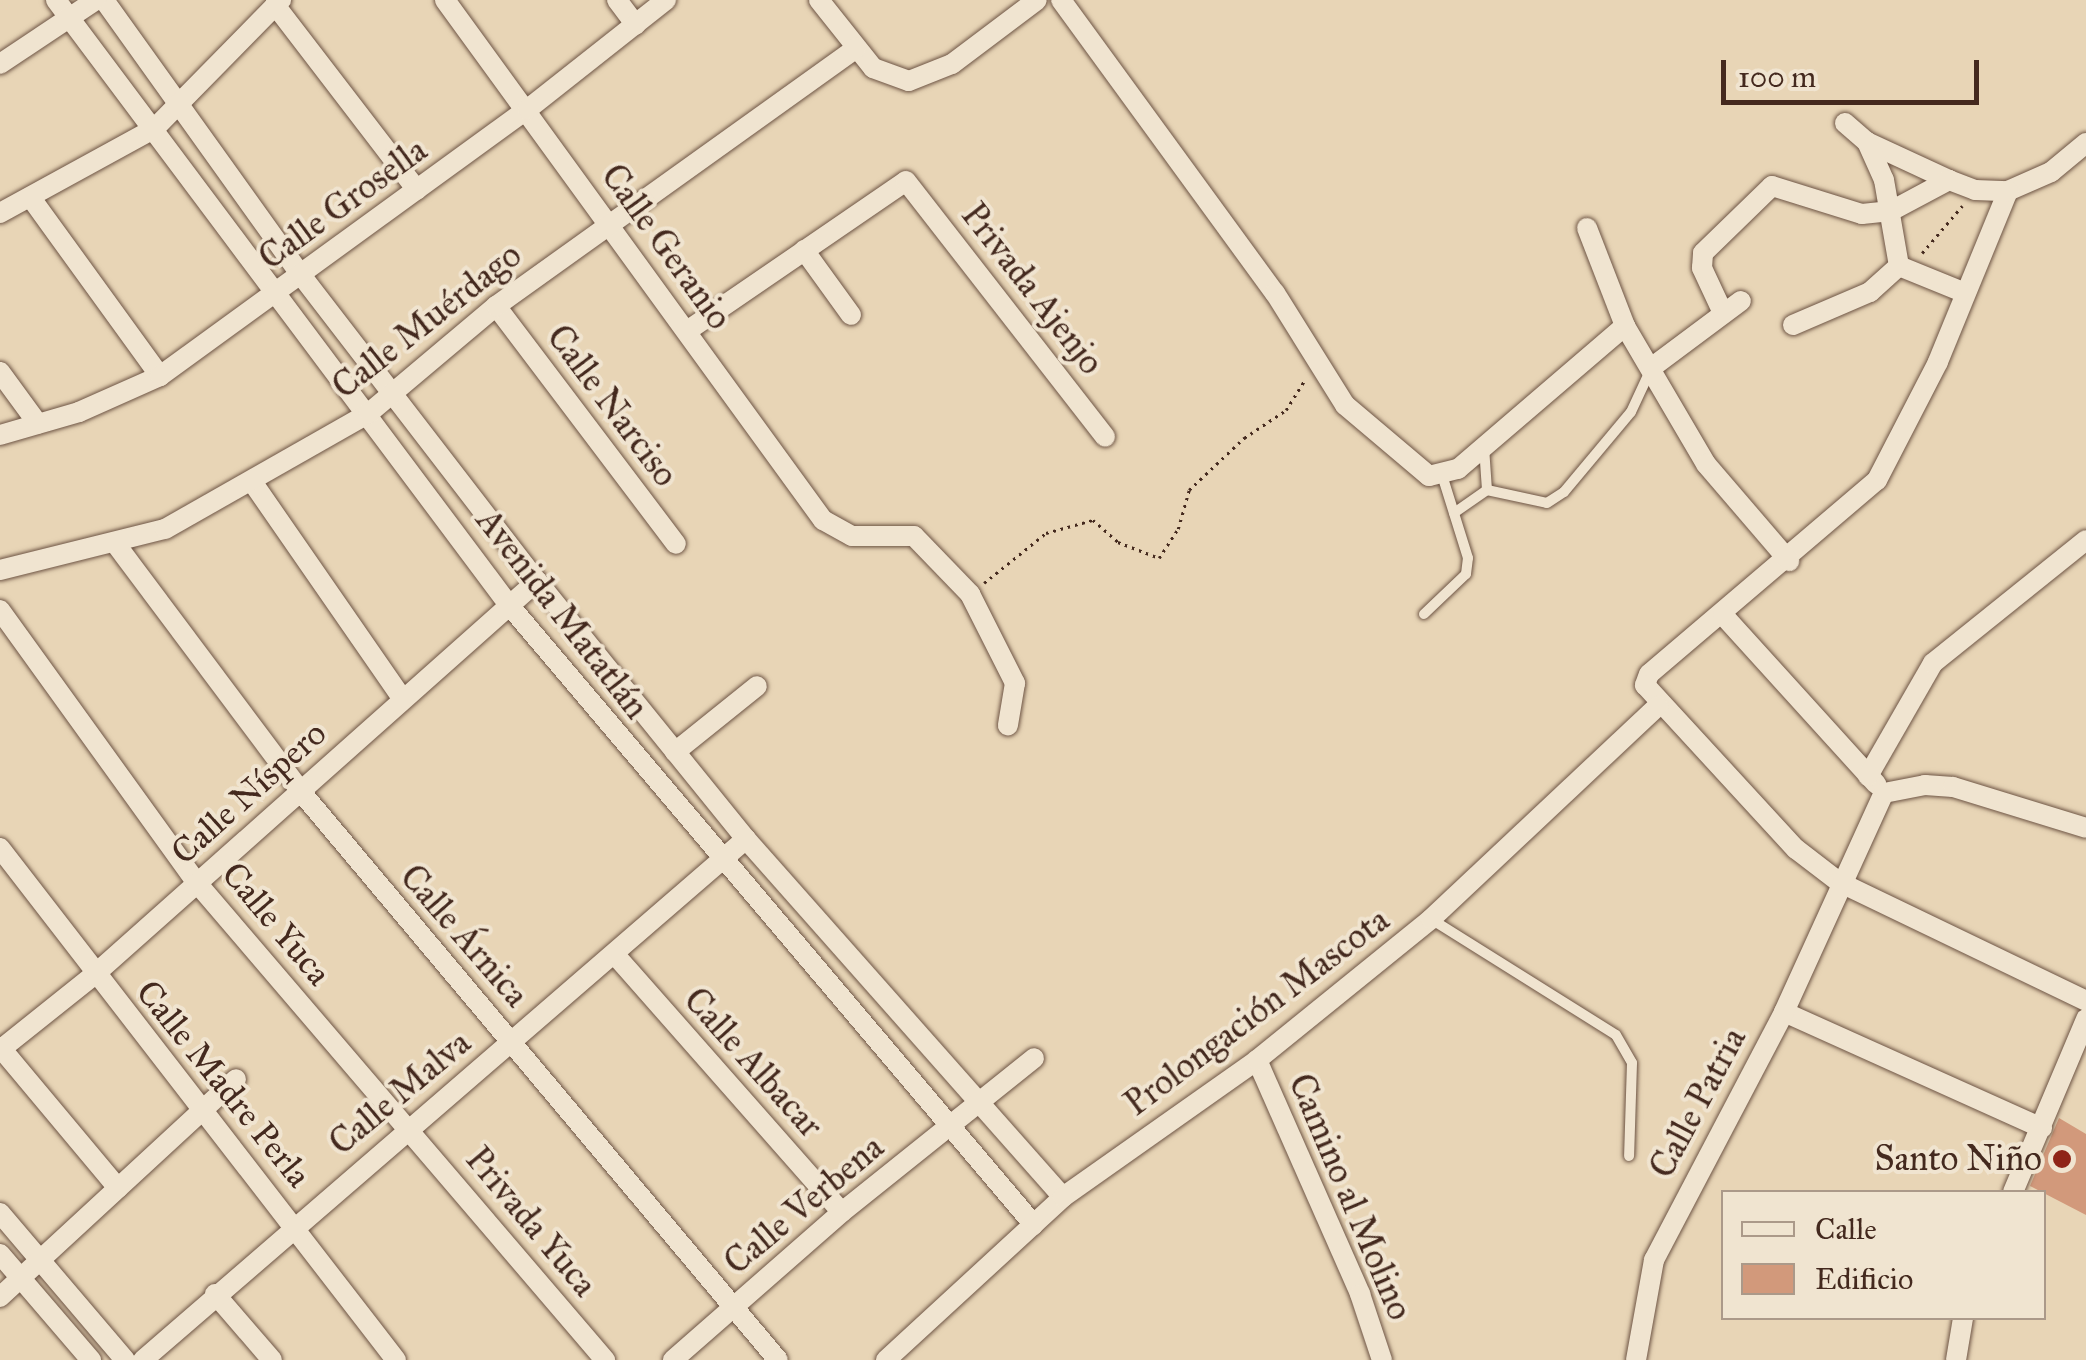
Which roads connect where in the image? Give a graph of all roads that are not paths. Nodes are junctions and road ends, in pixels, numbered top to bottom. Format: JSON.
{"nodes":[{"id":1,"x":56,"y":0,"type":"edge"},
{"id":2,"x":96,"y":0,"type":"edge"},
{"id":3,"x":104,"y":0,"type":"edge"},
{"id":4,"x":445,"y":0,"type":"edge"},
{"id":5,"x":617,"y":0,"type":"edge"},
{"id":6,"x":666,"y":0,"type":"edge"},
{"id":7,"x":819,"y":0,"type":"edge"},
{"id":8,"x":1036,"y":0,"type":"edge"},
{"id":9,"x":1061,"y":0,"type":"edge"},
{"id":10,"x":278,"y":3,"type":"edge"},
{"id":11,"x":69,"y":18,"type":"junction"},
{"id":12,"x":636,"y":25,"type":"junction"},
{"id":13,"x":856,"y":48,"type":"junction"},
{"id":14,"x":0,"y":64,"type":"edge"},
{"id":15,"x":179,"y":106,"type":"junction"},
{"id":16,"x":528,"y":109,"type":"junction"},
{"id":17,"x":1845,"y":123,"type":"dead end"},
{"id":18,"x":155,"y":128,"type":"junction"},
{"id":19,"x":1867,"y":142,"type":"junction"},
{"id":20,"x":2086,"y":143,"type":"edge"},
{"id":21,"x":1949,"y":180,"type":"junction"},
{"id":22,"x":418,"y":190,"type":"junction"},
{"id":23,"x":2008,"y":191,"type":"junction"},
{"id":24,"x":31,"y":198,"type":"junction"},
{"id":25,"x":1891,"y":211,"type":"junction"},
{"id":26,"x":0,"y":212,"type":"edge"},
{"id":27,"x":609,"y":224,"type":"junction"},
{"id":28,"x":1587,"y":228,"type":"dead end"},
{"id":29,"x":804,"y":250,"type":"junction"},
{"id":30,"x":1899,"y":266,"type":"junction"},
{"id":31,"x":301,"y":275,"type":"junction"},
{"id":32,"x":1963,"y":292,"type":"junction"},
{"id":33,"x":277,"y":293,"type":"junction"},
{"id":34,"x":496,"y":306,"type":"junction"},
{"id":35,"x":850,"y":315,"type":"dead end"},
{"id":36,"x":1793,"y":325,"type":"dead end"},
{"id":37,"x":1625,"y":326,"type":"junction"},
{"id":38,"x":687,"y":331,"type":"junction"},
{"id":39,"x":1651,"y":368,"type":"junction"},
{"id":40,"x":0,"y":372,"type":"edge"},
{"id":41,"x":160,"y":376,"type":"junction"},
{"id":42,"x":393,"y":394,"type":"junction"},
{"id":43,"x":369,"y":413,"type":"junction"},
{"id":44,"x":38,"y":424,"type":"junction"},
{"id":45,"x":0,"y":435,"type":"edge"},
{"id":46,"x":1105,"y":437,"type":"dead end"},
{"id":47,"x":1484,"y":446,"type":"junction"},
{"id":48,"x":1443,"y":478,"type":"junction"},
{"id":49,"x":253,"y":483,"type":"junction"},
{"id":50,"x":1487,"y":490,"type":"junction"},
{"id":51,"x":1454,"y":513,"type":"junction"},
{"id":52,"x":2086,"y":540,"type":"edge"},
{"id":53,"x":115,"y":543,"type":"junction"},
{"id":54,"x":676,"y":544,"type":"dead end"},
{"id":55,"x":1789,"y":561,"type":"junction"},
{"id":56,"x":0,"y":570,"type":"edge"},
{"id":57,"x":537,"y":580,"type":"junction"},
{"id":58,"x":509,"y":605,"type":"junction"},
{"id":59,"x":0,"y":610,"type":"edge"},
{"id":60,"x":1424,"y":614,"type":"dead end"},
{"id":61,"x":1723,"y":614,"type":"junction"},
{"id":62,"x":757,"y":686,"type":"dead end"},
{"id":63,"x":402,"y":698,"type":"junction"},
{"id":64,"x":1658,"y":706,"type":"junction"},
{"id":65,"x":1008,"y":725,"type":"dead end"},
{"id":66,"x":675,"y":752,"type":"junction"},
{"id":67,"x":1868,"y":776,"type":"junction"},
{"id":68,"x":302,"y":792,"type":"junction"},
{"id":69,"x":1884,"y":793,"type":"junction"},
{"id":70,"x":2086,"y":828,"type":"edge"},
{"id":71,"x":746,"y":839,"type":"junction"},
{"id":72,"x":0,"y":848,"type":"edge"},
{"id":73,"x":720,"y":862,"type":"junction"},
{"id":74,"x":1838,"y":882,"type":"junction"},
{"id":75,"x":197,"y":883,"type":"junction"},
{"id":76,"x":1432,"y":919,"type":"junction"},
{"id":77,"x":616,"y":956,"type":"junction"},
{"id":78,"x":94,"y":974,"type":"junction"},
{"id":79,"x":2086,"y":1001,"type":"edge"},
{"id":80,"x":1784,"y":1012,"type":"junction"},
{"id":81,"x":2086,"y":1019,"type":"edge"},
{"id":82,"x":512,"y":1042,"type":"junction"},
{"id":83,"x":0,"y":1049,"type":"edge"},
{"id":84,"x":1034,"y":1058,"type":"dead end"},
{"id":85,"x":1256,"y":1060,"type":"junction"},
{"id":86,"x":236,"y":1079,"type":"dead end"},
{"id":87,"x":978,"y":1102,"type":"junction"},
{"id":88,"x":202,"y":1108,"type":"junction"},
{"id":89,"x":948,"y":1126,"type":"junction"},
{"id":90,"x":407,"y":1127,"type":"junction"},
{"id":91,"x":2042,"y":1128,"type":"junction"},
{"id":92,"x":1629,"y":1156,"type":"dead end"},
{"id":93,"x":118,"y":1188,"type":"junction"},
{"id":94,"x":2014,"y":1190,"type":"edge"},
{"id":95,"x":1063,"y":1198,"type":"junction"},
{"id":96,"x":842,"y":1212,"type":"junction"},
{"id":97,"x":0,"y":1214,"type":"edge"},
{"id":98,"x":294,"y":1225,"type":"junction"},
{"id":99,"x":1034,"y":1225,"type":"junction"},
{"id":100,"x":0,"y":1254,"type":"edge"},
{"id":101,"x":40,"y":1261,"type":"junction"},
{"id":102,"x":21,"y":1279,"type":"junction"},
{"id":103,"x":214,"y":1294,"type":"junction"},
{"id":104,"x":0,"y":1297,"type":"edge"},
{"id":105,"x":734,"y":1307,"type":"junction"},
{"id":106,"x":1963,"y":1320,"type":"edge"},
{"id":107,"x":91,"y":1360,"type":"edge"},
{"id":108,"x":125,"y":1360,"type":"edge"},
{"id":109,"x":143,"y":1360,"type":"edge"},
{"id":110,"x":272,"y":1360,"type":"edge"},
{"id":111,"x":396,"y":1360,"type":"edge"},
{"id":112,"x":605,"y":1360,"type":"edge"},
{"id":113,"x":673,"y":1360,"type":"edge"},
{"id":114,"x":778,"y":1360,"type":"edge"},
{"id":115,"x":886,"y":1360,"type":"edge"},
{"id":116,"x":1382,"y":1360,"type":"edge"},
{"id":117,"x":1636,"y":1360,"type":"edge"},
{"id":118,"x":1956,"y":1360,"type":"edge"}],
"edges":[{"from":1,"to":11,"type":"street","name":"Avenida Matatlán"},
{"from":2,"to":11,"type":"street"},
{"from":3,"to":15,"type":"street","name":"Avenida Matatlán"},
{"from":4,"to":16,"type":"street","name":"Calle Geranio"},
{"from":5,"to":12,"type":"street"},
{"from":6,"to":12,"type":"street","name":"Calle Grosella"},
{"from":7,"to":13,"type":"street"},
{"from":8,"to":13,"type":"street"},
{"from":9,"to":48,"type":"street"},
{"from":10,"to":15,"type":"street"},
{"from":10,"to":22,"type":"street"},
{"from":11,"to":14,"type":"street"},
{"from":11,"to":18,"type":"street","name":"Avenida Matatlán"},
{"from":12,"to":16,"type":"street","name":"Calle Grosella"},
{"from":13,"to":27,"type":"street","name":"Calle Muérdago"},
{"from":15,"to":18,"type":"street"},
{"from":15,"to":31,"type":"street","name":"Avenida Matatlán"},
{"from":16,"to":22,"type":"street","name":"Calle Grosella"},
{"from":16,"to":27,"type":"street","name":"Calle Geranio"},
{"from":17,"to":19,"type":"street"},
{"from":18,"to":24,"type":"street"},
{"from":18,"to":33,"type":"street","name":"Avenida Matatlán"},
{"from":19,"to":21,"type":"street"},
{"from":19,"to":25,"type":"street"},
{"from":20,"to":23,"type":"street"},
{"from":21,"to":23,"type":"street"},
{"from":21,"to":25,"type":"street"},
{"from":22,"to":31,"type":"street","name":"Calle Grosella"},
{"from":23,"to":32,"type":"street"},
{"from":24,"to":26,"type":"street"},
{"from":24,"to":41,"type":"street"},
{"from":25,"to":30,"type":"street"},
{"from":25,"to":39,"type":"street"},
{"from":27,"to":34,"type":"street","name":"Calle Muérdago"},
{"from":27,"to":38,"type":"street","name":"Calle Geranio"},
{"from":28,"to":37,"type":"street"},
{"from":29,"to":35,"type":"street"},
{"from":29,"to":38,"type":"street"},
{"from":29,"to":46,"type":"street","name":"Privada Ajenjo"},
{"from":30,"to":32,"type":"street"},
{"from":30,"to":36,"type":"street"},
{"from":31,"to":33,"type":"street","name":"Calle Grosella"},
{"from":31,"to":42,"type":"street","name":"Avenida Matatlán"},
{"from":32,"to":55,"type":"street"},
{"from":33,"to":41,"type":"street","name":"Calle Grosella"},
{"from":33,"to":43,"type":"street","name":"Avenida Matatlán"},
{"from":34,"to":42,"type":"street","name":"Calle Muérdago"},
{"from":34,"to":54,"type":"street","name":"Calle Narciso"},
{"from":37,"to":39,"type":"street"},
{"from":37,"to":47,"type":"street"},
{"from":38,"to":65,"type":"street","name":"Calle Geranio"},
{"from":39,"to":50,"type":"lane"},
{"from":39,"to":55,"type":"street"},
{"from":40,"to":44,"type":"street"},
{"from":41,"to":44,"type":"street","name":"Calle Grosella"},
{"from":42,"to":43,"type":"street","name":"Calle Muérdago"},
{"from":42,"to":57,"type":"street","name":"Avenida Matatlán"},
{"from":43,"to":49,"type":"street","name":"Calle Muérdago"},
{"from":43,"to":58,"type":"street","name":"Avenida Matatlán"},
{"from":44,"to":45,"type":"street","name":"Calle Grosella"},
{"from":47,"to":48,"type":"street"},
{"from":47,"to":50,"type":"lane"},
{"from":48,"to":51,"type":"lane"},
{"from":49,"to":53,"type":"street","name":"Calle Muérdago"},
{"from":49,"to":63,"type":"street"},
{"from":50,"to":51,"type":"lane"},
{"from":51,"to":60,"type":"lane"},
{"from":52,"to":67,"type":"street"},
{"from":53,"to":56,"type":"street","name":"Calle Muérdago"},
{"from":53,"to":68,"type":"street","name":"Calle Árnica"},
{"from":55,"to":61,"type":"street"},
{"from":57,"to":58,"type":"street","name":"Calle Níspero"},
{"from":57,"to":66,"type":"street","name":"Avenida Matatlán"},
{"from":58,"to":63,"type":"street","name":"Calle Níspero"},
{"from":58,"to":73,"type":"street","name":"Avenida Matatlán"},
{"from":59,"to":75,"type":"street","name":"Calle Yuca"},
{"from":61,"to":64,"type":"street"},
{"from":61,"to":67,"type":"street"},
{"from":62,"to":66,"type":"street"},
{"from":63,"to":68,"type":"street","name":"Calle Níspero"},
{"from":64,"to":74,"type":"street"},
{"from":64,"to":76,"type":"street","name":"Prolongación Mascota"},
{"from":66,"to":71,"type":"street","name":"Avenida Matatlán"},
{"from":67,"to":69,"type":"street"},
{"from":68,"to":75,"type":"street","name":"Calle Níspero"},
{"from":68,"to":82,"type":"street","name":"Calle Árnica"},
{"from":69,"to":70,"type":"street"},
{"from":69,"to":74,"type":"street","name":"Calle Patria"},
{"from":71,"to":73,"type":"street","name":"Calle Malva"},
{"from":71,"to":87,"type":"street","name":"Avenida Matatlán"},
{"from":72,"to":78,"type":"street","name":"Calle Madre Perla"},
{"from":73,"to":77,"type":"street","name":"Calle Malva"},
{"from":73,"to":89,"type":"street","name":"Avenida Matatlán"},
{"from":74,"to":79,"type":"street"},
{"from":74,"to":80,"type":"street","name":"Calle Patria"},
{"from":75,"to":78,"type":"street","name":"Calle Níspero"},
{"from":75,"to":90,"type":"street","name":"Calle Yuca"},
{"from":76,"to":85,"type":"street","name":"Prolongación Mascota"},
{"from":76,"to":92,"type":"lane"},
{"from":77,"to":82,"type":"street","name":"Calle Malva"},
{"from":77,"to":96,"type":"street","name":"Calle Albacar"},
{"from":78,"to":83,"type":"street","name":"Calle Níspero"},
{"from":78,"to":88,"type":"street","name":"Calle Madre Perla"},
{"from":80,"to":91,"type":"street"},
{"from":80,"to":117,"type":"street","name":"Calle Patria"},
{"from":81,"to":91,"type":"street"},
{"from":82,"to":90,"type":"street","name":"Calle Malva"},
{"from":82,"to":105,"type":"street","name":"Calle Árnica"},
{"from":83,"to":93,"type":"street"},
{"from":84,"to":87,"type":"street","name":"Calle Verbena"},
{"from":85,"to":95,"type":"street","name":"Prolongación Mascota"},
{"from":85,"to":116,"type":"street","name":"Camino al Molino"},
{"from":86,"to":88,"type":"street"},
{"from":87,"to":89,"type":"street","name":"Calle Verbena"},
{"from":87,"to":95,"type":"street","name":"Avenida Matatlán"},
{"from":88,"to":93,"type":"street"},
{"from":88,"to":98,"type":"street","name":"Calle Madre Perla"},
{"from":89,"to":96,"type":"street","name":"Calle Verbena"},
{"from":89,"to":99,"type":"street","name":"Avenida Matatlán"},
{"from":90,"to":98,"type":"street","name":"Calle Malva"},
{"from":90,"to":112,"type":"street","name":"Privada Yuca"},
{"from":91,"to":94,"type":"street"},
{"from":93,"to":101,"type":"street"},
{"from":95,"to":99,"type":"street","name":"Prolongación Mascota"},
{"from":96,"to":105,"type":"street","name":"Calle Verbena"},
{"from":97,"to":101,"type":"street"},
{"from":98,"to":103,"type":"street","name":"Calle Malva"},
{"from":98,"to":111,"type":"street","name":"Calle Madre Perla"},
{"from":99,"to":115,"type":"street","name":"Prolongación Mascota"},
{"from":100,"to":102,"type":"street"},
{"from":101,"to":102,"type":"street"},
{"from":101,"to":108,"type":"street"},
{"from":102,"to":104,"type":"street"},
{"from":102,"to":107,"type":"street"},
{"from":103,"to":109,"type":"street","name":"Calle Malva"},
{"from":103,"to":110,"type":"street"},
{"from":105,"to":113,"type":"street","name":"Calle Verbena"},
{"from":105,"to":114,"type":"street","name":"Calle Árnica"},
{"from":106,"to":118,"type":"street"}]}
